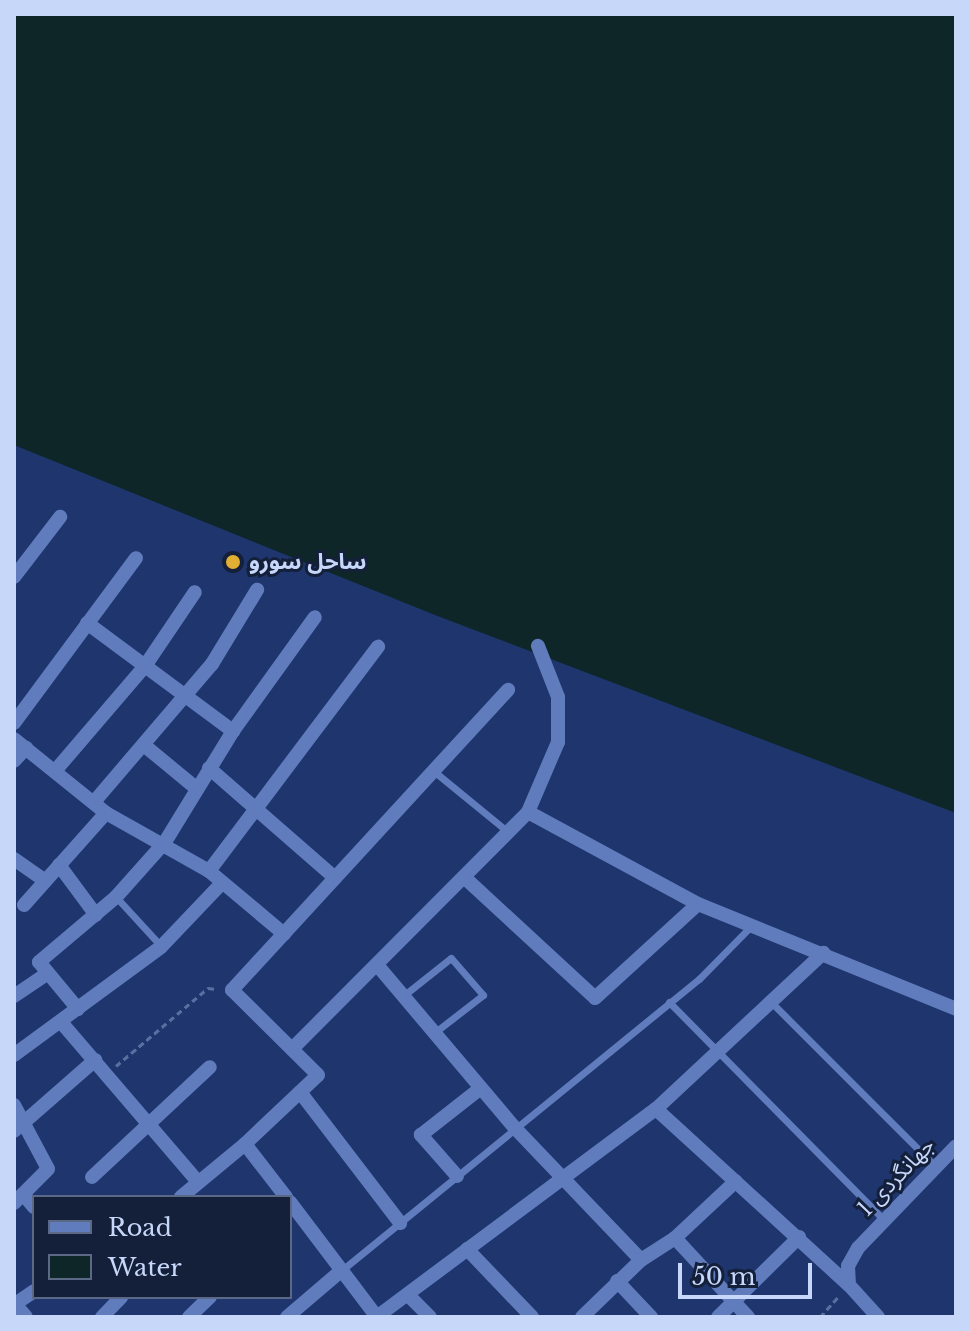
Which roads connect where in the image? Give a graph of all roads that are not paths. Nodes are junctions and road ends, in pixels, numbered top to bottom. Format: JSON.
{"nodes":[{"id":1,"x":60,"y":517,"type":"dead end"},
{"id":2,"x":136,"y":558,"type":"dead end"},
{"id":3,"x":14,"y":577,"type":"edge"},
{"id":4,"x":257,"y":590,"type":"dead end"},
{"id":5,"x":195,"y":592,"type":"dead end"},
{"id":6,"x":315,"y":617,"type":"dead end"},
{"id":7,"x":87,"y":623,"type":"junction"},
{"id":8,"x":538,"y":646,"type":"dead end"},
{"id":9,"x":378,"y":647,"type":"dead end"},
{"id":10,"x":145,"y":666,"type":"junction"},
{"id":11,"x":508,"y":690,"type":"dead end"},
{"id":12,"x":187,"y":697,"type":"junction"},
{"id":13,"x":14,"y":723,"type":"edge"},
{"id":14,"x":233,"y":731,"type":"junction"},
{"id":15,"x":20,"y":744,"type":"edge"},
{"id":16,"x":145,"y":746,"type":"junction"},
{"id":17,"x":14,"y":761,"type":"edge"},
{"id":18,"x":209,"y":768,"type":"junction"},
{"id":19,"x":55,"y":771,"type":"junction"},
{"id":20,"x":436,"y":773,"type":"junction"},
{"id":21,"x":196,"y":788,"type":"junction"},
{"id":22,"x":94,"y":802,"type":"junction"},
{"id":23,"x":255,"y":812,"type":"junction"},
{"id":24,"x":528,"y":812,"type":"junction"},
{"id":25,"x":106,"y":813,"type":"junction"},
{"id":26,"x":508,"y":832,"type":"junction"},
{"id":27,"x":165,"y":842,"type":"junction"},
{"id":28,"x":14,"y":859,"type":"edge"},
{"id":29,"x":59,"y":865,"type":"junction"},
{"id":30,"x":209,"y":871,"type":"junction"},
{"id":31,"x":464,"y":877,"type":"junction"},
{"id":32,"x":335,"y":878,"type":"junction"},
{"id":33,"x":45,"y":881,"type":"junction"},
{"id":34,"x":222,"y":883,"type":"junction"},
{"id":35,"x":116,"y":897,"type":"junction"},
{"id":36,"x":698,"y":904,"type":"junction"},
{"id":37,"x":24,"y":905,"type":"dead end"},
{"id":38,"x":96,"y":915,"type":"junction"},
{"id":39,"x":754,"y":923,"type":"junction"},
{"id":40,"x":284,"y":934,"type":"junction"},
{"id":41,"x":161,"y":947,"type":"junction"},
{"id":42,"x":823,"y":953,"type":"junction"},
{"id":43,"x":378,"y":966,"type":"junction"},
{"id":44,"x":47,"y":974,"type":"junction"},
{"id":45,"x":14,"y":996,"type":"edge"},
{"id":46,"x":403,"y":996,"type":"junction"},
{"id":47,"x":669,"y":1002,"type":"junction"},
{"id":48,"x":771,"y":1002,"type":"junction"},
{"id":49,"x":78,"y":1009,"type":"junction"},
{"id":50,"x":956,"y":1009,"type":"edge"},
{"id":51,"x":61,"y":1022,"type":"junction"},
{"id":52,"x":434,"y":1033,"type":"junction"},
{"id":53,"x":292,"y":1049,"type":"junction"},
{"id":54,"x":715,"y":1054,"type":"junction"},
{"id":55,"x":14,"y":1055,"type":"edge"},
{"id":56,"x":95,"y":1060,"type":"junction"},
{"id":57,"x":210,"y":1067,"type":"dead end"},
{"id":58,"x":481,"y":1088,"type":"junction"},
{"id":59,"x":300,"y":1092,"type":"junction"},
{"id":60,"x":14,"y":1105,"type":"edge"},
{"id":61,"x":656,"y":1109,"type":"junction"},
{"id":62,"x":20,"y":1126,"type":"edge"},
{"id":63,"x":146,"y":1126,"type":"junction"},
{"id":64,"x":515,"y":1128,"type":"junction"},
{"id":65,"x":245,"y":1144,"type":"junction"},
{"id":66,"x":956,"y":1146,"type":"edge"},
{"id":67,"x":936,"y":1167,"type":"junction"},
{"id":68,"x":457,"y":1176,"type":"junction"},
{"id":69,"x":92,"y":1177,"type":"dead end"},
{"id":70,"x":563,"y":1179,"type":"junction"},
{"id":71,"x":736,"y":1181,"type":"junction"},
{"id":72,"x":198,"y":1182,"type":"junction"},
{"id":73,"x":183,"y":1195,"type":"edge"},
{"id":74,"x":284,"y":1195,"type":"edge"},
{"id":75,"x":19,"y":1198,"type":"edge"},
{"id":76,"x":885,"y":1221,"type":"junction"},
{"id":77,"x":296,"y":1223,"type":"edge"},
{"id":78,"x":400,"y":1223,"type":"junction"},
{"id":79,"x":799,"y":1237,"type":"junction"},
{"id":80,"x":675,"y":1238,"type":"junction"},
{"id":81,"x":467,"y":1249,"type":"junction"},
{"id":82,"x":641,"y":1260,"type":"junction"},
{"id":83,"x":342,"y":1270,"type":"junction"},
{"id":84,"x":617,"y":1281,"type":"junction"},
{"id":85,"x":849,"y":1285,"type":"junction"},
{"id":86,"x":32,"y":1292,"type":"edge"},
{"id":87,"x":408,"y":1295,"type":"junction"},
{"id":88,"x":115,"y":1299,"type":"edge"},
{"id":89,"x":733,"y":1302,"type":"junction"},
{"id":90,"x":14,"y":1304,"type":"edge"},
{"id":91,"x":378,"y":1316,"type":"edge"},
{"id":92,"x":26,"y":1317,"type":"edge"},
{"id":93,"x":102,"y":1317,"type":"edge"},
{"id":94,"x":287,"y":1317,"type":"edge"},
{"id":95,"x":430,"y":1317,"type":"edge"},
{"id":96,"x":532,"y":1317,"type":"edge"},
{"id":97,"x":582,"y":1317,"type":"edge"},
{"id":98,"x":651,"y":1317,"type":"edge"},
{"id":99,"x":718,"y":1317,"type":"edge"},
{"id":100,"x":748,"y":1317,"type":"edge"},
{"id":101,"x":878,"y":1317,"type":"edge"}],
"edges":[{"from":1,"to":3,"type":"street"},
{"from":2,"to":7,"type":"street"},
{"from":4,"to":12,"type":"street"},
{"from":5,"to":10,"type":"street"},
{"from":6,"to":14,"type":"street"},
{"from":7,"to":10,"type":"street"},
{"from":7,"to":13,"type":"street"},
{"from":8,"to":24,"type":"street"},
{"from":9,"to":23,"type":"street"},
{"from":10,"to":12,"type":"street"},
{"from":10,"to":19,"type":"street"},
{"from":11,"to":20,"type":"street"},
{"from":12,"to":14,"type":"street"},
{"from":12,"to":16,"type":"street"},
{"from":14,"to":18,"type":"street"},
{"from":15,"to":17,"type":"street"},
{"from":15,"to":19,"type":"street"},
{"from":16,"to":21,"type":"street"},
{"from":16,"to":22,"type":"street"},
{"from":18,"to":21,"type":"street"},
{"from":18,"to":23,"type":"street"},
{"from":19,"to":22,"type":"street"},
{"from":20,"to":26,"type":"lane"},
{"from":20,"to":32,"type":"street"},
{"from":21,"to":27,"type":"street"},
{"from":22,"to":25,"type":"street"},
{"from":23,"to":30,"type":"street"},
{"from":23,"to":32,"type":"street"},
{"from":24,"to":26,"type":"street"},
{"from":24,"to":36,"type":"street"},
{"from":25,"to":27,"type":"street"},
{"from":25,"to":29,"type":"street"},
{"from":26,"to":31,"type":"street"},
{"from":27,"to":30,"type":"street"},
{"from":27,"to":35,"type":"street"},
{"from":28,"to":33,"type":"street"},
{"from":29,"to":33,"type":"street"},
{"from":29,"to":38,"type":"street"},
{"from":30,"to":34,"type":"street"},
{"from":31,"to":36,"type":"street"},
{"from":31,"to":43,"type":"street"},
{"from":32,"to":40,"type":"street"},
{"from":33,"to":37,"type":"street"},
{"from":34,"to":40,"type":"street"},
{"from":34,"to":41,"type":"street"},
{"from":35,"to":38,"type":"street"},
{"from":35,"to":41,"type":"lane"},
{"from":36,"to":39,"type":"street"},
{"from":38,"to":44,"type":"street"},
{"from":39,"to":42,"type":"street"},
{"from":39,"to":47,"type":"lane"},
{"from":40,"to":53,"type":"street"},
{"from":41,"to":49,"type":"street"},
{"from":42,"to":48,"type":"street"},
{"from":42,"to":50,"type":"street"},
{"from":43,"to":46,"type":"street"},
{"from":43,"to":53,"type":"street"},
{"from":44,"to":45,"type":"street"},
{"from":44,"to":49,"type":"street"},
{"from":46,"to":52,"type":"street"},
{"from":46,"to":52,"type":"lane"},
{"from":47,"to":54,"type":"lane"},
{"from":47,"to":64,"type":"lane"},
{"from":48,"to":54,"type":"street"},
{"from":48,"to":67,"type":"lane"},
{"from":49,"to":51,"type":"street"},
{"from":51,"to":55,"type":"street"},
{"from":51,"to":56,"type":"street"},
{"from":52,"to":58,"type":"street"},
{"from":53,"to":59,"type":"street"},
{"from":54,"to":61,"type":"street"},
{"from":54,"to":76,"type":"lane"},
{"from":56,"to":62,"type":"street"},
{"from":56,"to":63,"type":"street"},
{"from":57,"to":63,"type":"street"},
{"from":58,"to":64,"type":"street"},
{"from":58,"to":68,"type":"street"},
{"from":59,"to":65,"type":"street"},
{"from":59,"to":78,"type":"street"},
{"from":60,"to":62,"type":"street"},
{"from":61,"to":70,"type":"street"},
{"from":61,"to":71,"type":"street"},
{"from":62,"to":75,"type":"street"},
{"from":63,"to":69,"type":"street"},
{"from":63,"to":72,"type":"street"},
{"from":64,"to":68,"type":"lane"},
{"from":64,"to":70,"type":"street"},
{"from":65,"to":72,"type":"street"},
{"from":65,"to":74,"type":"street"},
{"from":66,"to":67,"type":"street","name":"جهانگردی 1"},
{"from":67,"to":76,"type":"street","name":"جهانگردی 1"},
{"from":68,"to":78,"type":"lane"},
{"from":70,"to":81,"type":"street"},
{"from":70,"to":82,"type":"street"},
{"from":71,"to":79,"type":"street"},
{"from":71,"to":80,"type":"street"},
{"from":72,"to":73,"type":"street"},
{"from":76,"to":85,"type":"street","name":"جهانگردی 1"},
{"from":77,"to":83,"type":"street"},
{"from":78,"to":83,"type":"lane"},
{"from":79,"to":85,"type":"street"},
{"from":79,"to":89,"type":"street"},
{"from":80,"to":82,"type":"street"},
{"from":80,"to":89,"type":"street"},
{"from":81,"to":87,"type":"street"},
{"from":81,"to":96,"type":"street"},
{"from":82,"to":84,"type":"street"},
{"from":83,"to":91,"type":"street"},
{"from":83,"to":94,"type":"street"},
{"from":84,"to":97,"type":"street"},
{"from":84,"to":98,"type":"street"},
{"from":85,"to":101,"type":"street"},
{"from":86,"to":90,"type":"street"},
{"from":87,"to":91,"type":"street"},
{"from":87,"to":95,"type":"street"},
{"from":88,"to":93,"type":"street"},
{"from":89,"to":99,"type":"street"},
{"from":89,"to":100,"type":"street"},
{"from":90,"to":92,"type":"street"}]}
